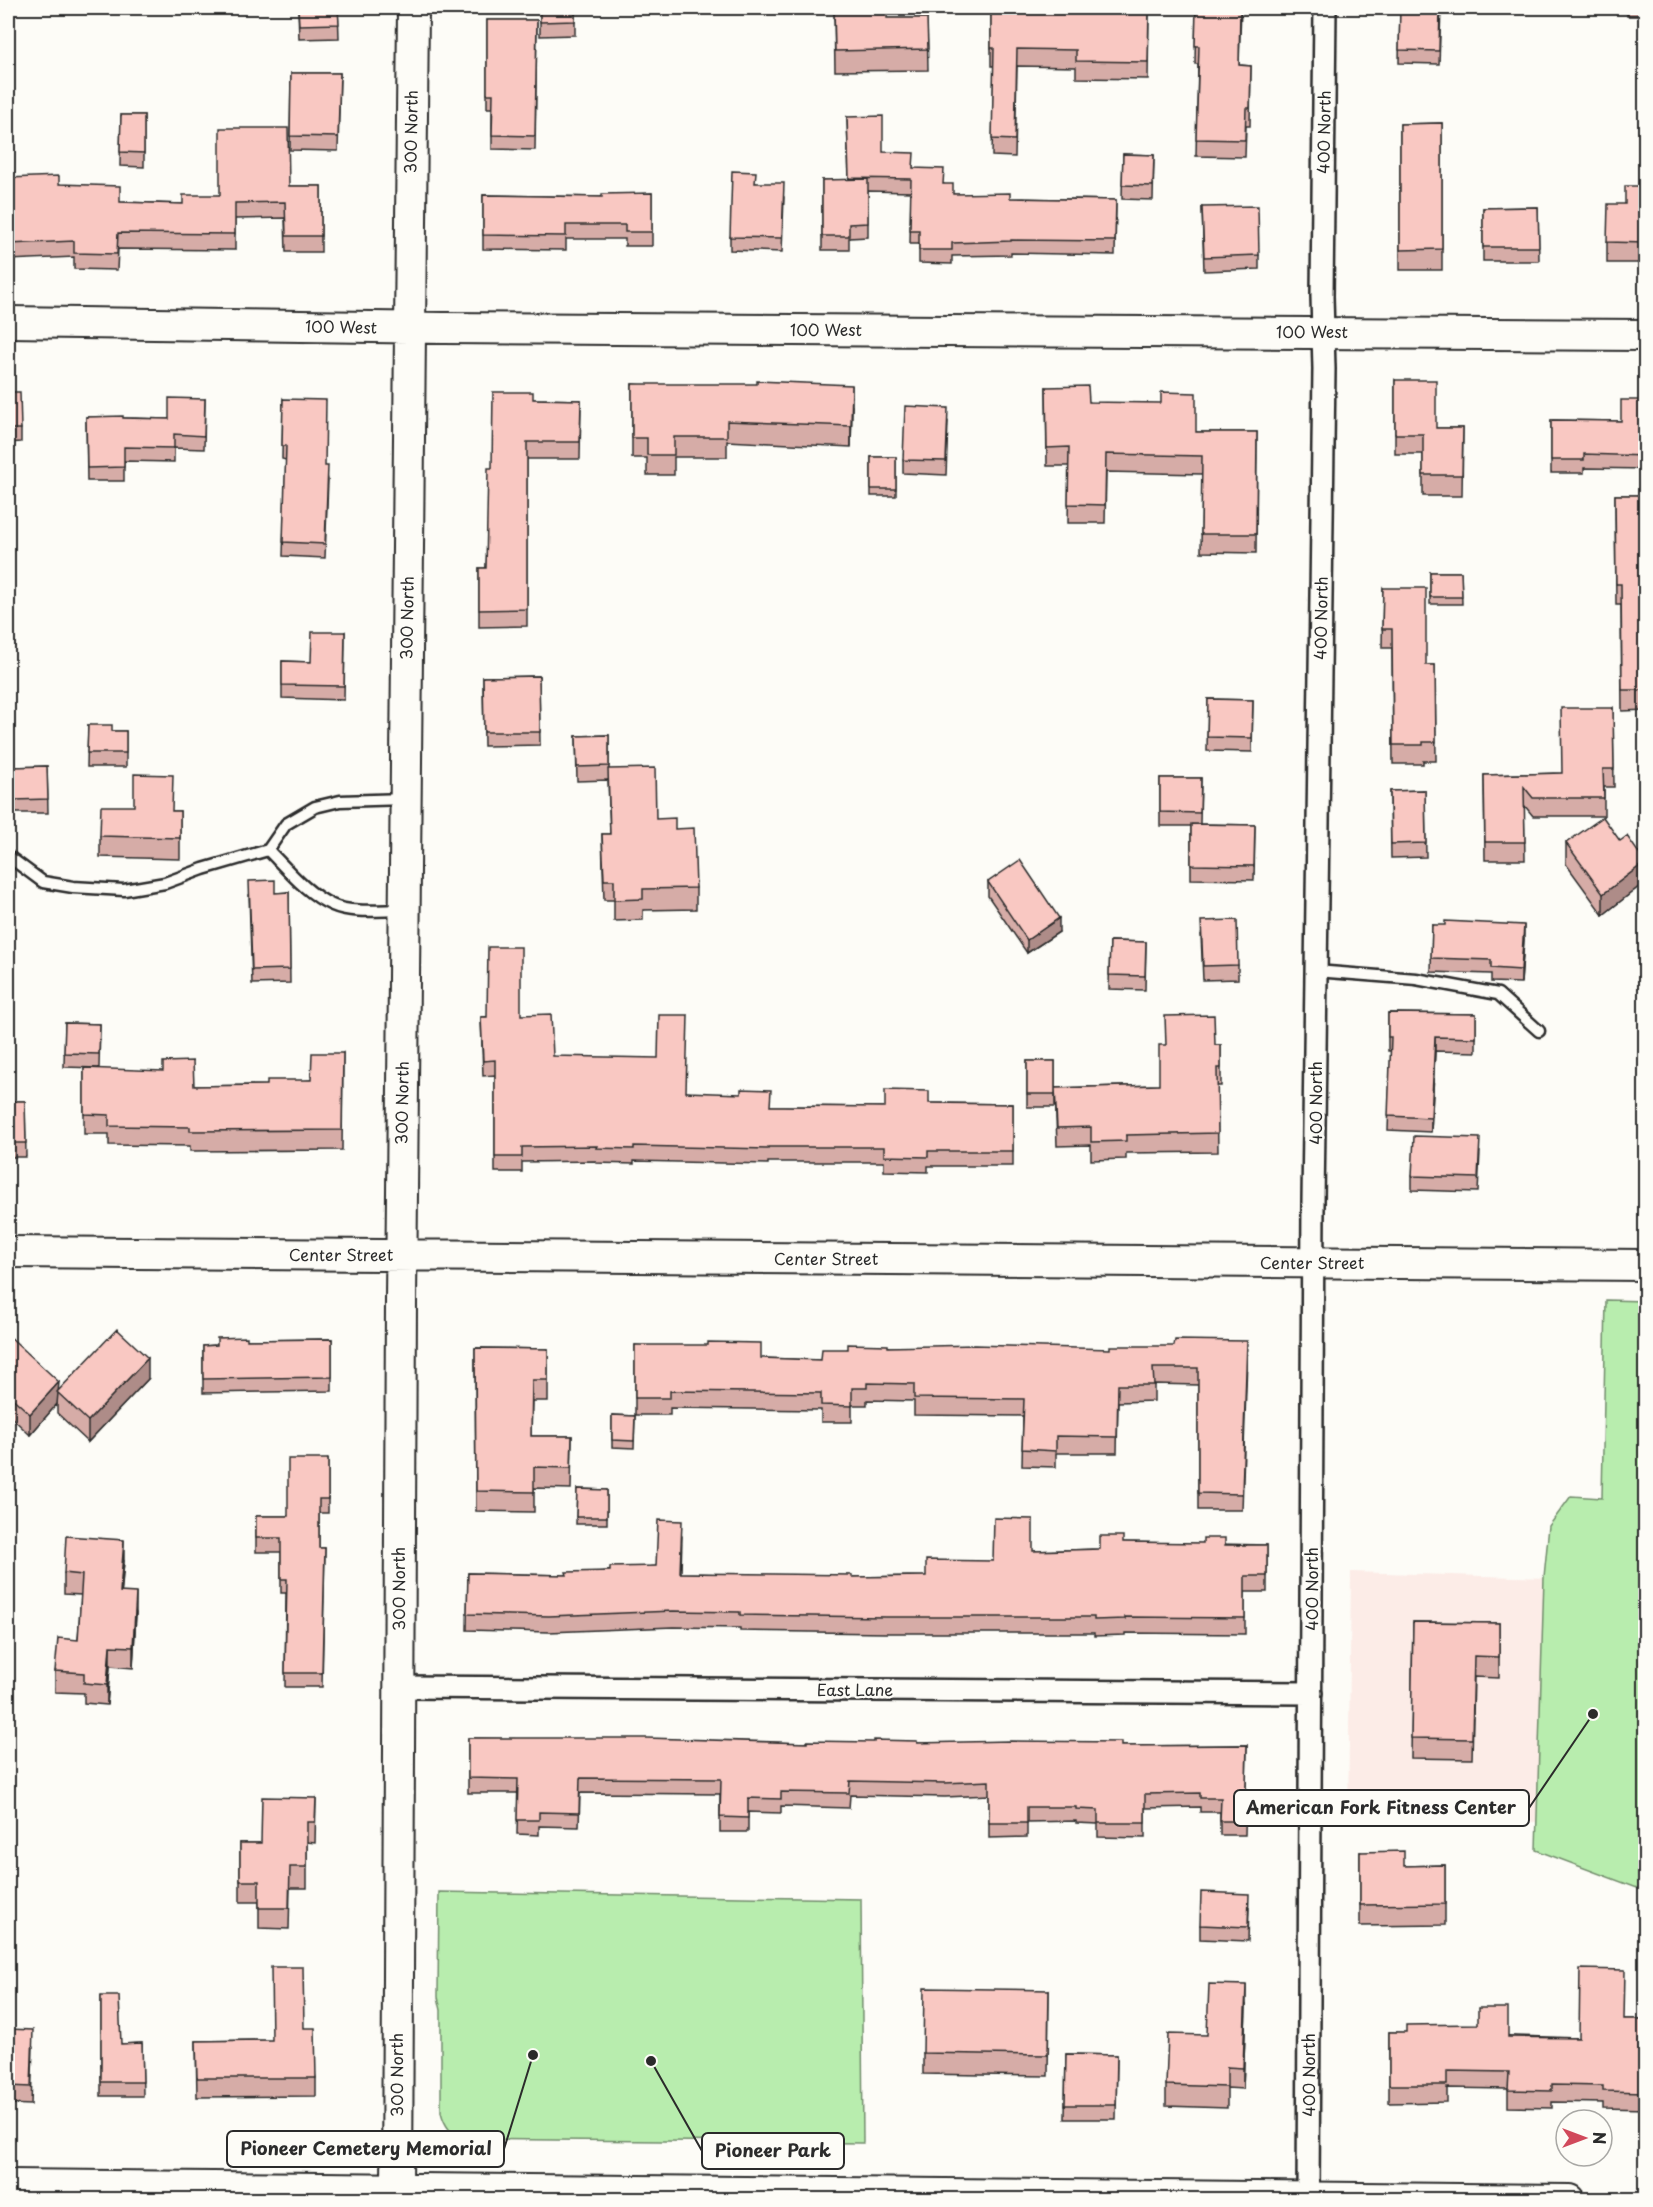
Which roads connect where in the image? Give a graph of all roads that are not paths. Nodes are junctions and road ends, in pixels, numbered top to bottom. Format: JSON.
{"nodes":[{"id":1,"x":413,"y":8,"type":"edge"},
{"id":2,"x":1325,"y":8,"type":"edge"},
{"id":3,"x":8,"y":322,"type":"edge"},
{"id":4,"x":409,"y":328,"type":"junction"},
{"id":5,"x":1323,"y":332,"type":"junction"},
{"id":6,"x":1646,"y":334,"type":"edge"},
{"id":7,"x":405,"y":800,"type":"junction"},
{"id":8,"x":268,"y":850,"type":"junction"},
{"id":9,"x":8,"y":856,"type":"edge"},
{"id":10,"x":404,"y":910,"type":"junction"},
{"id":11,"x":1316,"y":971,"type":"junction"},
{"id":12,"x":1539,"y":1031,"type":"dead end"},
{"id":13,"x":8,"y":1252,"type":"edge"},
{"id":14,"x":401,"y":1256,"type":"junction"},
{"id":15,"x":1314,"y":1263,"type":"junction"},
{"id":16,"x":1646,"y":1265,"type":"edge"},
{"id":17,"x":399,"y":1687,"type":"junction"},
{"id":18,"x":1311,"y":1693,"type":"junction"},
{"id":19,"x":8,"y":2185,"type":"edge"},
{"id":20,"x":396,"y":2194,"type":"edge"},
{"id":21,"x":835,"y":2196,"type":"edge"},
{"id":22,"x":1308,"y":2198,"type":"edge"},
{"id":23,"x":1570,"y":2199,"type":"edge"}],
"edges":[{"from":1,"to":4,"type":"street","name":"300 North"},
{"from":2,"to":5,"type":"street","name":"400 North"},
{"from":3,"to":4,"type":"street","name":"100 West"},
{"from":4,"to":5,"type":"street","name":"100 West"},
{"from":4,"to":7,"type":"street","name":"300 North"},
{"from":5,"to":6,"type":"street","name":"100 West"},
{"from":5,"to":11,"type":"street","name":"400 North"},
{"from":7,"to":8,"type":"lane"},
{"from":7,"to":10,"type":"street","name":"300 North"},
{"from":8,"to":9,"type":"lane"},
{"from":8,"to":10,"type":"lane"},
{"from":10,"to":14,"type":"street","name":"300 North"},
{"from":11,"to":12,"type":"lane"},
{"from":11,"to":15,"type":"street","name":"400 North"},
{"from":13,"to":14,"type":"street","name":"Center Street"},
{"from":14,"to":15,"type":"street","name":"Center Street"},
{"from":14,"to":17,"type":"street","name":"300 North"},
{"from":15,"to":16,"type":"street","name":"Center Street"},
{"from":15,"to":18,"type":"street","name":"400 North"},
{"from":17,"to":18,"type":"street","name":"East Lane"},
{"from":17,"to":20,"type":"street","name":"300 North"},
{"from":18,"to":22,"type":"street","name":"400 North"},
{"from":19,"to":20,"type":"street"},
{"from":20,"to":21,"type":"street"},
{"from":21,"to":22,"type":"street"},
{"from":22,"to":23,"type":"street"}]}
